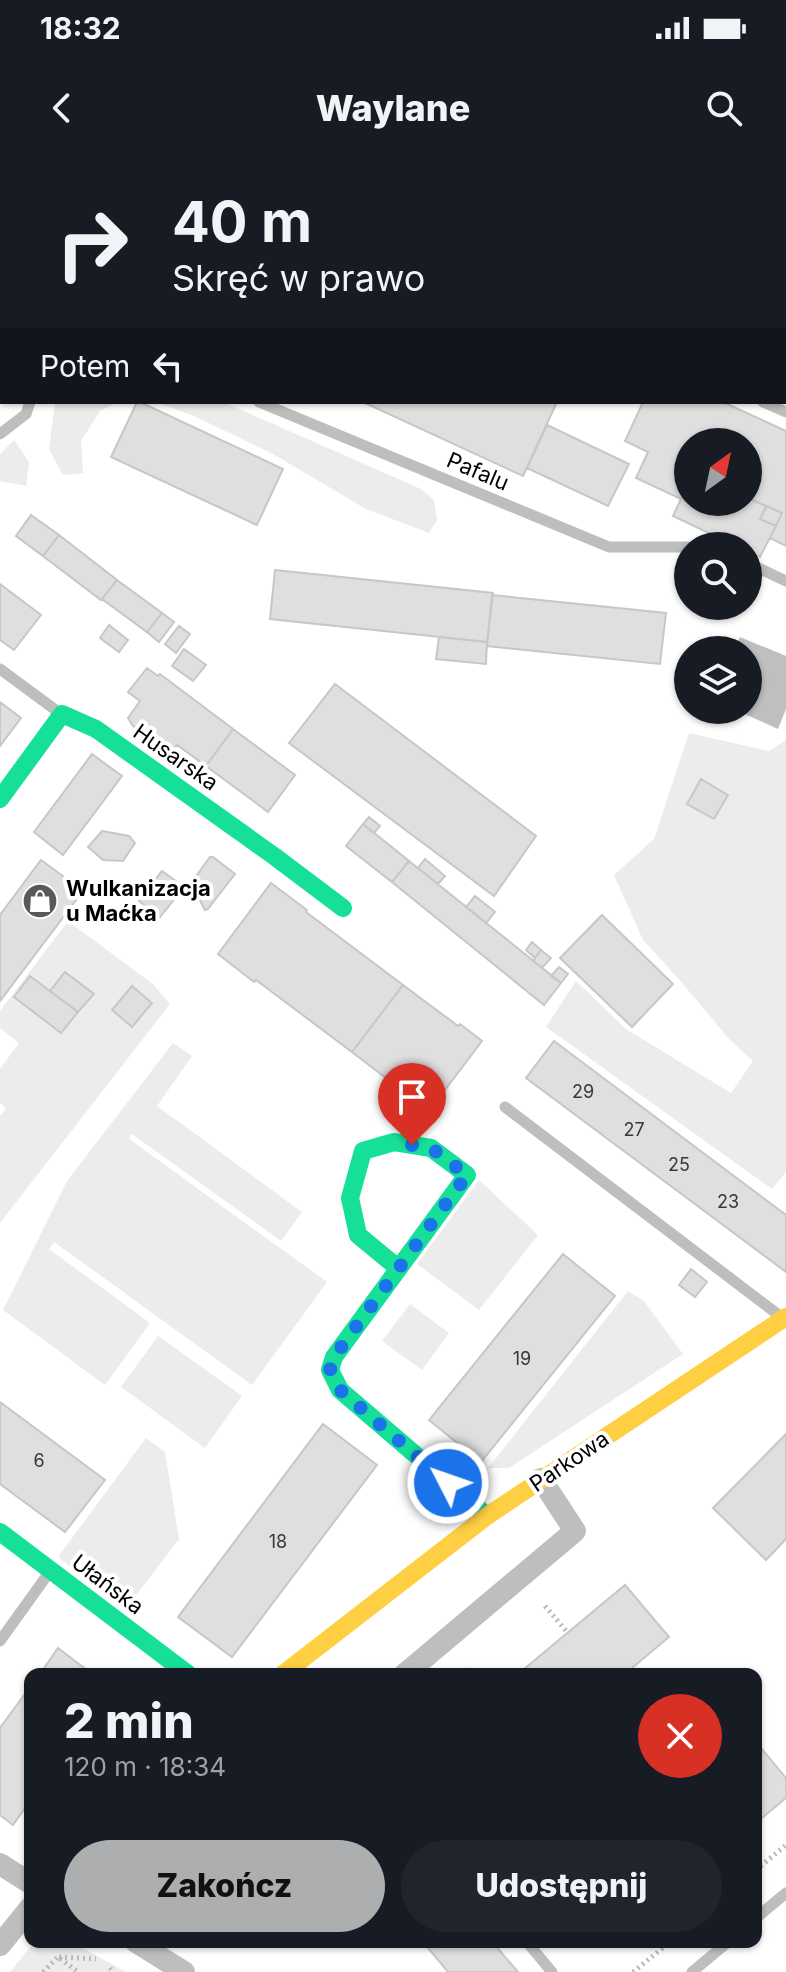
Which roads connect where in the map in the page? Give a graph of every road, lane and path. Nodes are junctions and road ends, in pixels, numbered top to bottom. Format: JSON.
{"nodes":[{"id":1,"x":29,"y":404,"type":"edge"},
{"id":2,"x":264,"y":404,"type":"edge"},
{"id":3,"x":768,"y":404,"type":"edge"},
{"id":4,"x":786,"y":412,"type":"edge"},
{"id":5,"x":0,"y":434,"type":"edge"},
{"id":6,"x":674,"y":547,"type":"edge"},
{"id":7,"x":762,"y":570,"type":"edge"},
{"id":8,"x":786,"y":581,"type":"edge"},
{"id":9,"x":0,"y":669,"type":"edge"},
{"id":10,"x":62,"y":714,"type":"junction"},
{"id":11,"x":0,"y":799,"type":"edge"},
{"id":12,"x":343,"y":908,"type":"dead end"},
{"id":13,"x":505,"y":1107,"type":"dead end"},
{"id":14,"x":398,"y":1268,"type":"junction"},
{"id":15,"x":785,"y":1318,"type":"edge"},
{"id":16,"x":541,"y":1479,"type":"junction"},
{"id":17,"x":487,"y":1516,"type":"junction"},
{"id":18,"x":0,"y":1532,"type":"edge"},
{"id":19,"x":51,"y":1571,"type":"junction"},
{"id":20,"x":545,"y":1606,"type":"dead end"},
{"id":21,"x":568,"y":1633,"type":"dead end"},
{"id":22,"x":0,"y":1641,"type":"edge"},
{"id":23,"x":180,"y":1668,"type":"edge"},
{"id":24,"x":298,"y":1668,"type":"edge"},
{"id":25,"x":412,"y":1668,"type":"edge"},
{"id":26,"x":786,"y":1845,"type":"edge"},
{"id":27,"x":0,"y":1864,"type":"edge"},
{"id":28,"x":762,"y":1865,"type":"edge"},
{"id":29,"x":24,"y":1879,"type":"edge"},
{"id":30,"x":786,"y":1893,"type":"edge"},
{"id":31,"x":762,"y":1913,"type":"edge"},
{"id":32,"x":24,"y":1915,"type":"edge"},
{"id":33,"x":0,"y":1945,"type":"edge"},
{"id":34,"x":146,"y":1948,"type":"edge"},
{"id":35,"x":532,"y":1948,"type":"edge"},
{"id":36,"x":663,"y":1948,"type":"edge"},
{"id":37,"x":721,"y":1948,"type":"edge"},
{"id":38,"x":58,"y":1957,"type":"junction"},
{"id":39,"x":96,"y":1959,"type":"dead end"},
{"id":40,"x":43,"y":1972,"type":"edge"},
{"id":41,"x":78,"y":1972,"type":"edge"},
{"id":42,"x":184,"y":1972,"type":"edge"},
{"id":43,"x":552,"y":1972,"type":"edge"},
{"id":44,"x":633,"y":1972,"type":"edge"},
{"id":45,"x":692,"y":1972,"type":"edge"}],
"edges":[{"from":1,"to":5,"type":"lane"},
{"from":2,"to":6,"type":"lane","name":"Pafalu"},
{"from":3,"to":4,"type":"lane"},
{"from":7,"to":8,"type":"lane"},
{"from":9,"to":10,"type":"lane"},
{"from":10,"to":11,"type":"street"},
{"from":10,"to":12,"type":"street","name":"Husarska"},
{"from":13,"to":15,"type":"lane"},
{"from":14,"to":14,"type":"street"},
{"from":14,"to":17,"type":"street"},
{"from":15,"to":16,"type":"street","name":"Parkowa"},
{"from":16,"to":17,"type":"street","name":"Parkowa"},
{"from":16,"to":25,"type":"street"},
{"from":17,"to":24,"type":"street","name":"Parkowa"},
{"from":18,"to":19,"type":"street","name":"Ułańska"},
{"from":19,"to":22,"type":"lane"},
{"from":19,"to":23,"type":"street","name":"Ułańska"},
{"from":20,"to":21,"type":"path"},
{"from":26,"to":28,"type":"path"},
{"from":27,"to":29,"type":"street"},
{"from":30,"to":31,"type":"lane"},
{"from":32,"to":33,"type":"street"},
{"from":34,"to":42,"type":"street"},
{"from":35,"to":43,"type":"lane"},
{"from":36,"to":44,"type":"path"},
{"from":37,"to":45,"type":"lane"},
{"from":38,"to":39,"type":"path"},
{"from":38,"to":40,"type":"path"},
{"from":38,"to":41,"type":"path"}]}
